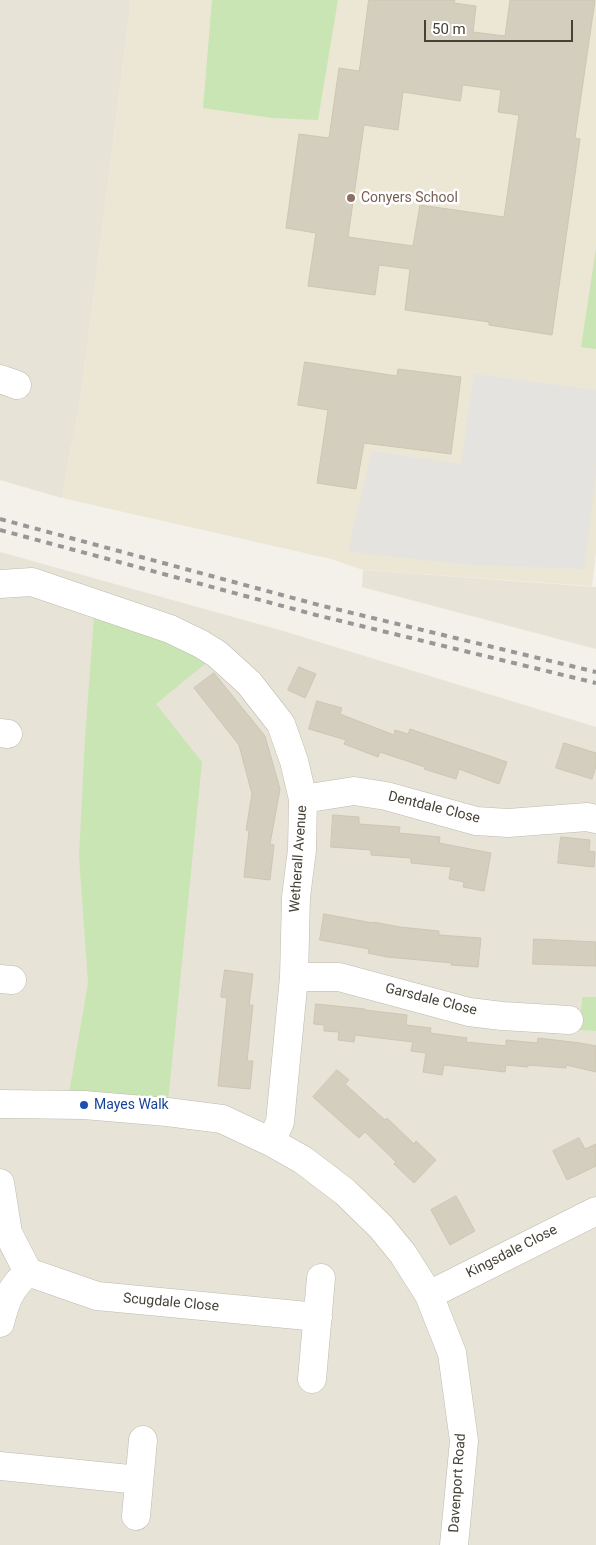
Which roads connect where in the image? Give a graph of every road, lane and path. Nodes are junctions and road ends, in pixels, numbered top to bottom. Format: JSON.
{"nodes":[{"id":1,"x":0,"y":584,"type":"edge"},
{"id":2,"x":303,"y":799,"type":"junction"},
{"id":3,"x":596,"y":819,"type":"edge"},
{"id":4,"x":294,"y":977,"type":"junction"},
{"id":5,"x":569,"y":1020,"type":"dead end"},
{"id":6,"x":0,"y":1104,"type":"edge"},
{"id":7,"x":0,"y":1115,"type":"edge"},
{"id":8,"x":271,"y":1142,"type":"junction"},
{"id":9,"x":0,"y":1183,"type":"edge"},
{"id":10,"x":596,"y":1211,"type":"edge"},
{"id":11,"x":28,"y":1272,"type":"junction"},
{"id":12,"x":321,"y":1278,"type":"dead end"},
{"id":13,"x":429,"y":1295,"type":"junction"},
{"id":14,"x":318,"y":1317,"type":"junction"},
{"id":15,"x":0,"y":1323,"type":"edge"},
{"id":16,"x":312,"y":1380,"type":"dead end"},
{"id":17,"x":144,"y":1440,"type":"dead end"},
{"id":18,"x":0,"y":1466,"type":"edge"},
{"id":19,"x":139,"y":1480,"type":"junction"},
{"id":20,"x":136,"y":1516,"type":"dead end"},
{"id":21,"x":454,"y":1545,"type":"edge"}],
"edges":[{"from":1,"to":2,"type":"street","name":"Wetherall Avenue"},
{"from":2,"to":3,"type":"street","name":"Dentdale Close"},
{"from":2,"to":4,"type":"street","name":"Wetherall Avenue"},
{"from":4,"to":5,"type":"street","name":"Garsdale Close"},
{"from":4,"to":8,"type":"street","name":"Wetherall Avenue"},
{"from":6,"to":7,"type":"street"},
{"from":6,"to":8,"type":"street","name":"Davenport Road"},
{"from":8,"to":13,"type":"street","name":"Davenport Road"},
{"from":9,"to":11,"type":"street"},
{"from":10,"to":13,"type":"street","name":"Kingsdale Close"},
{"from":11,"to":14,"type":"street","name":"Scugdale Close"},
{"from":11,"to":15,"type":"street"},
{"from":12,"to":14,"type":"street"},
{"from":13,"to":21,"type":"street","name":"Davenport Road"},
{"from":14,"to":16,"type":"street"},
{"from":17,"to":19,"type":"street"},
{"from":18,"to":19,"type":"street"},
{"from":19,"to":20,"type":"street"}]}
